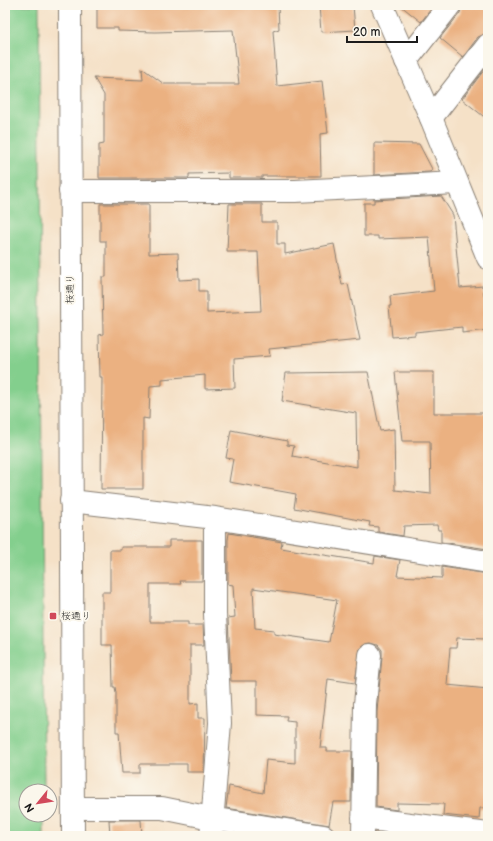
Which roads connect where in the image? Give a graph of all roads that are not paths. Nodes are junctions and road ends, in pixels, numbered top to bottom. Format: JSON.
{"nodes":[{"id":1,"x":70,"y":5,"type":"edge"},
{"id":2,"x":382,"y":5,"type":"edge"},
{"id":3,"x":450,"y":5,"type":"edge"},
{"id":4,"x":488,"y":45,"type":"edge"},
{"id":5,"x":406,"y":61,"type":"junction"},
{"id":6,"x":431,"y":118,"type":"junction"},
{"id":7,"x":457,"y":182,"type":"junction"},
{"id":8,"x":70,"y":191,"type":"junction"},
{"id":9,"x":488,"y":258,"type":"edge"},
{"id":10,"x":71,"y":501,"type":"junction"},
{"id":11,"x":215,"y":518,"type":"junction"},
{"id":12,"x":488,"y":562,"type":"edge"},
{"id":13,"x":370,"y":655,"type":"dead end"},
{"id":14,"x":73,"y":808,"type":"junction"},
{"id":15,"x":211,"y":827,"type":"edge"},
{"id":16,"x":363,"y":827,"type":"edge"},
{"id":17,"x":488,"y":834,"type":"edge"},
{"id":18,"x":73,"y":836,"type":"edge"},
{"id":19,"x":324,"y":836,"type":"edge"}],
"edges":[{"from":1,"to":8,"type":"street","name":"桜通り"},
{"from":2,"to":5,"type":"street"},
{"from":3,"to":5,"type":"street"},
{"from":4,"to":6,"type":"street"},
{"from":5,"to":6,"type":"street"},
{"from":6,"to":7,"type":"street"},
{"from":7,"to":8,"type":"street"},
{"from":7,"to":9,"type":"street"},
{"from":8,"to":10,"type":"street","name":"桜通り"},
{"from":10,"to":11,"type":"street"},
{"from":10,"to":14,"type":"street","name":"桜通り"},
{"from":11,"to":12,"type":"street"},
{"from":11,"to":15,"type":"street"},
{"from":13,"to":16,"type":"street"},
{"from":14,"to":15,"type":"street"},
{"from":14,"to":18,"type":"street","name":"桜通り"},
{"from":15,"to":19,"type":"street"},
{"from":16,"to":17,"type":"street"}]}
